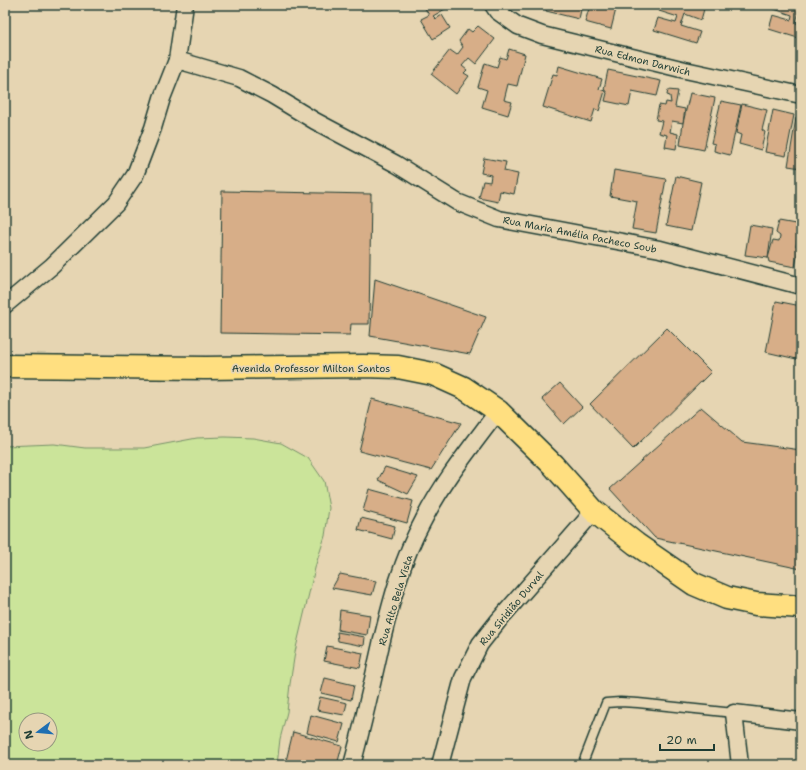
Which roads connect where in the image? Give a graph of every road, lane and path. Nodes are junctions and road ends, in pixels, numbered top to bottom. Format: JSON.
{"nodes":[{"id":1,"x":185,"y":5,"type":"edge"},
{"id":2,"x":493,"y":5,"type":"edge"},
{"id":3,"x":177,"y":60,"type":"junction"},
{"id":4,"x":801,"y":95,"type":"edge"},
{"id":5,"x":801,"y":286,"type":"edge"},
{"id":6,"x":5,"y":305,"type":"edge"},
{"id":7,"x":5,"y":366,"type":"edge"},
{"id":8,"x":498,"y":411,"type":"junction"},
{"id":9,"x":594,"y":511,"type":"junction"},
{"id":10,"x":801,"y":607,"type":"edge"},
{"id":11,"x":734,"y":714,"type":"junction"},
{"id":12,"x":801,"y":721,"type":"edge"},
{"id":13,"x":352,"y":765,"type":"edge"},
{"id":14,"x":440,"y":765,"type":"edge"},
{"id":15,"x":582,"y":765,"type":"edge"},
{"id":16,"x":740,"y":765,"type":"edge"}],
"edges":[{"from":1,"to":3,"type":"street"},
{"from":2,"to":4,"type":"street","name":"Rua Edmon Darwich"},
{"from":3,"to":5,"type":"street","name":"Rua Maria Amélia Pacheco Soub"},
{"from":3,"to":6,"type":"street"},
{"from":7,"to":8,"type":"main road","name":"Avenida Professor Milton Santos"},
{"from":8,"to":9,"type":"main road","name":"Avenida Professor Milton Santos"},
{"from":8,"to":13,"type":"street","name":"Rua Alto Bela Vista"},
{"from":9,"to":10,"type":"main road","name":"Avenida Professor Milton Santos"},
{"from":9,"to":14,"type":"street","name":"Rua Siridião Durval"},
{"from":11,"to":12,"type":"street"},
{"from":11,"to":15,"type":"lane"},
{"from":11,"to":16,"type":"street"}]}
